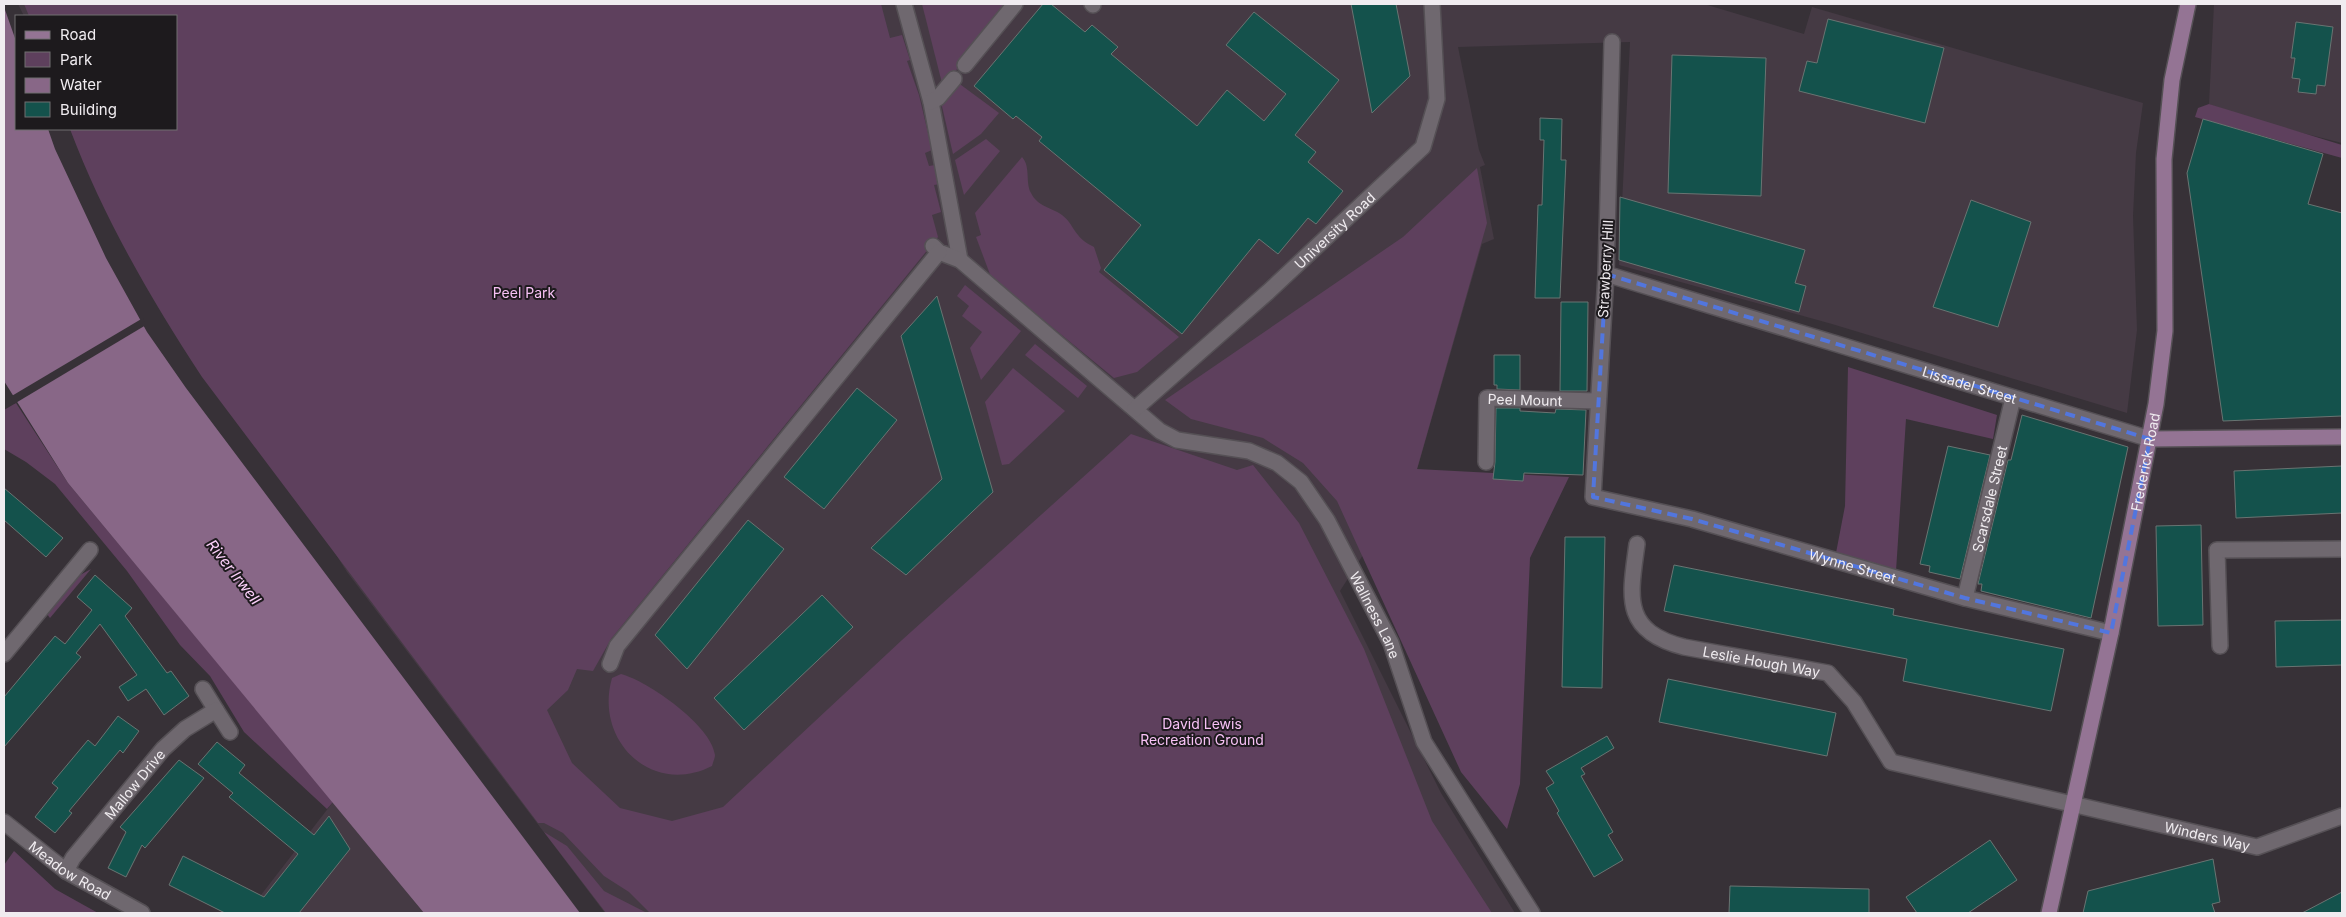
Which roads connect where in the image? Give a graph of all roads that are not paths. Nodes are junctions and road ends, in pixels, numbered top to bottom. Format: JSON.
{"nodes":[{"id":1,"x":904,"y":4,"type":"edge"},
{"id":2,"x":1015,"y":4,"type":"edge"},
{"id":3,"x":1432,"y":4,"type":"edge"},
{"id":4,"x":2188,"y":4,"type":"edge"},
{"id":5,"x":1612,"y":42,"type":"dead end"},
{"id":6,"x":965,"y":65,"type":"dead end"},
{"id":7,"x":954,"y":79,"type":"dead end"},
{"id":8,"x":931,"y":102,"type":"junction"},
{"id":9,"x":960,"y":260,"type":"junction"},
{"id":10,"x":1606,"y":274,"type":"junction"},
{"id":11,"x":2013,"y":398,"type":"junction"},
{"id":12,"x":1598,"y":401,"type":"junction"},
{"id":13,"x":1135,"y":409,"type":"junction"},
{"id":14,"x":2342,"y":437,"type":"edge"},
{"id":15,"x":2150,"y":439,"type":"junction"},
{"id":16,"x":1486,"y":462,"type":"dead end"},
{"id":17,"x":1593,"y":497,"type":"joint"},
{"id":18,"x":1637,"y":544,"type":"dead end"},
{"id":19,"x":2342,"y":549,"type":"edge"},
{"id":20,"x":90,"y":550,"type":"dead end"},
{"id":21,"x":1965,"y":598,"type":"junction"},
{"id":22,"x":2111,"y":632,"type":"junction"},
{"id":23,"x":2220,"y":646,"type":"dead end"},
{"id":24,"x":4,"y":654,"type":"edge"},
{"id":25,"x":610,"y":664,"type":"dead end"},
{"id":26,"x":203,"y":689,"type":"dead end"},
{"id":27,"x":216,"y":710,"type":"junction"},
{"id":28,"x":230,"y":732,"type":"dead end"},
{"id":29,"x":2072,"y":802,"type":"junction"},
{"id":30,"x":2342,"y":816,"type":"edge"},
{"id":31,"x":4,"y":822,"type":"edge"},
{"id":32,"x":66,"y":871,"type":"junction"},
{"id":33,"x":142,"y":913,"type":"edge"},
{"id":34,"x":1532,"y":913,"type":"edge"},
{"id":35,"x":2049,"y":913,"type":"edge"}],
"edges":[{"from":1,"to":8,"type":"street"},
{"from":2,"to":6,"type":"street"},
{"from":3,"to":13,"type":"street","name":"University Road"},
{"from":4,"to":15,"type":"main road","name":"Frederick Road"},
{"from":5,"to":10,"type":"street","name":"Strawberry Hill"},
{"from":7,"to":8,"type":"street"},
{"from":8,"to":9,"type":"street"},
{"from":9,"to":13,"type":"street","name":"Wallness Lane"},
{"from":9,"to":25,"type":"street","name":"Wallness Lane"},
{"from":10,"to":11,"type":"street","name":"Lissadel Street"},
{"from":10,"to":12,"type":"street","name":"Strawberry Hill"},
{"from":11,"to":15,"type":"street","name":"Lissadel Street"},
{"from":11,"to":21,"type":"street","name":"Scarsdale Street"},
{"from":12,"to":16,"type":"street","name":"Peel Mount"},
{"from":12,"to":17,"type":"street","name":"Strawberry Hill"},
{"from":13,"to":34,"type":"street","name":"Wallness Lane"},
{"from":14,"to":15,"type":"main road","name":"Lissadel Street"},
{"from":15,"to":22,"type":"main road","name":"Frederick Road"},
{"from":17,"to":21,"type":"street","name":"Wynne Street"},
{"from":18,"to":29,"type":"street","name":"Leslie Hough Way"},
{"from":19,"to":23,"type":"street"},
{"from":20,"to":24,"type":"street"},
{"from":21,"to":22,"type":"street","name":"Wynne Street"},
{"from":22,"to":29,"type":"main road","name":"Frederick Road"},
{"from":26,"to":27,"type":"street"},
{"from":27,"to":28,"type":"street"},
{"from":27,"to":32,"type":"street","name":"Mallow Drive"},
{"from":29,"to":30,"type":"street","name":"Winders Way"},
{"from":29,"to":35,"type":"main road","name":"Frederick Road"},
{"from":31,"to":32,"type":"street","name":"Meadow Road"},
{"from":32,"to":33,"type":"street","name":"Meadow Road"}]}
